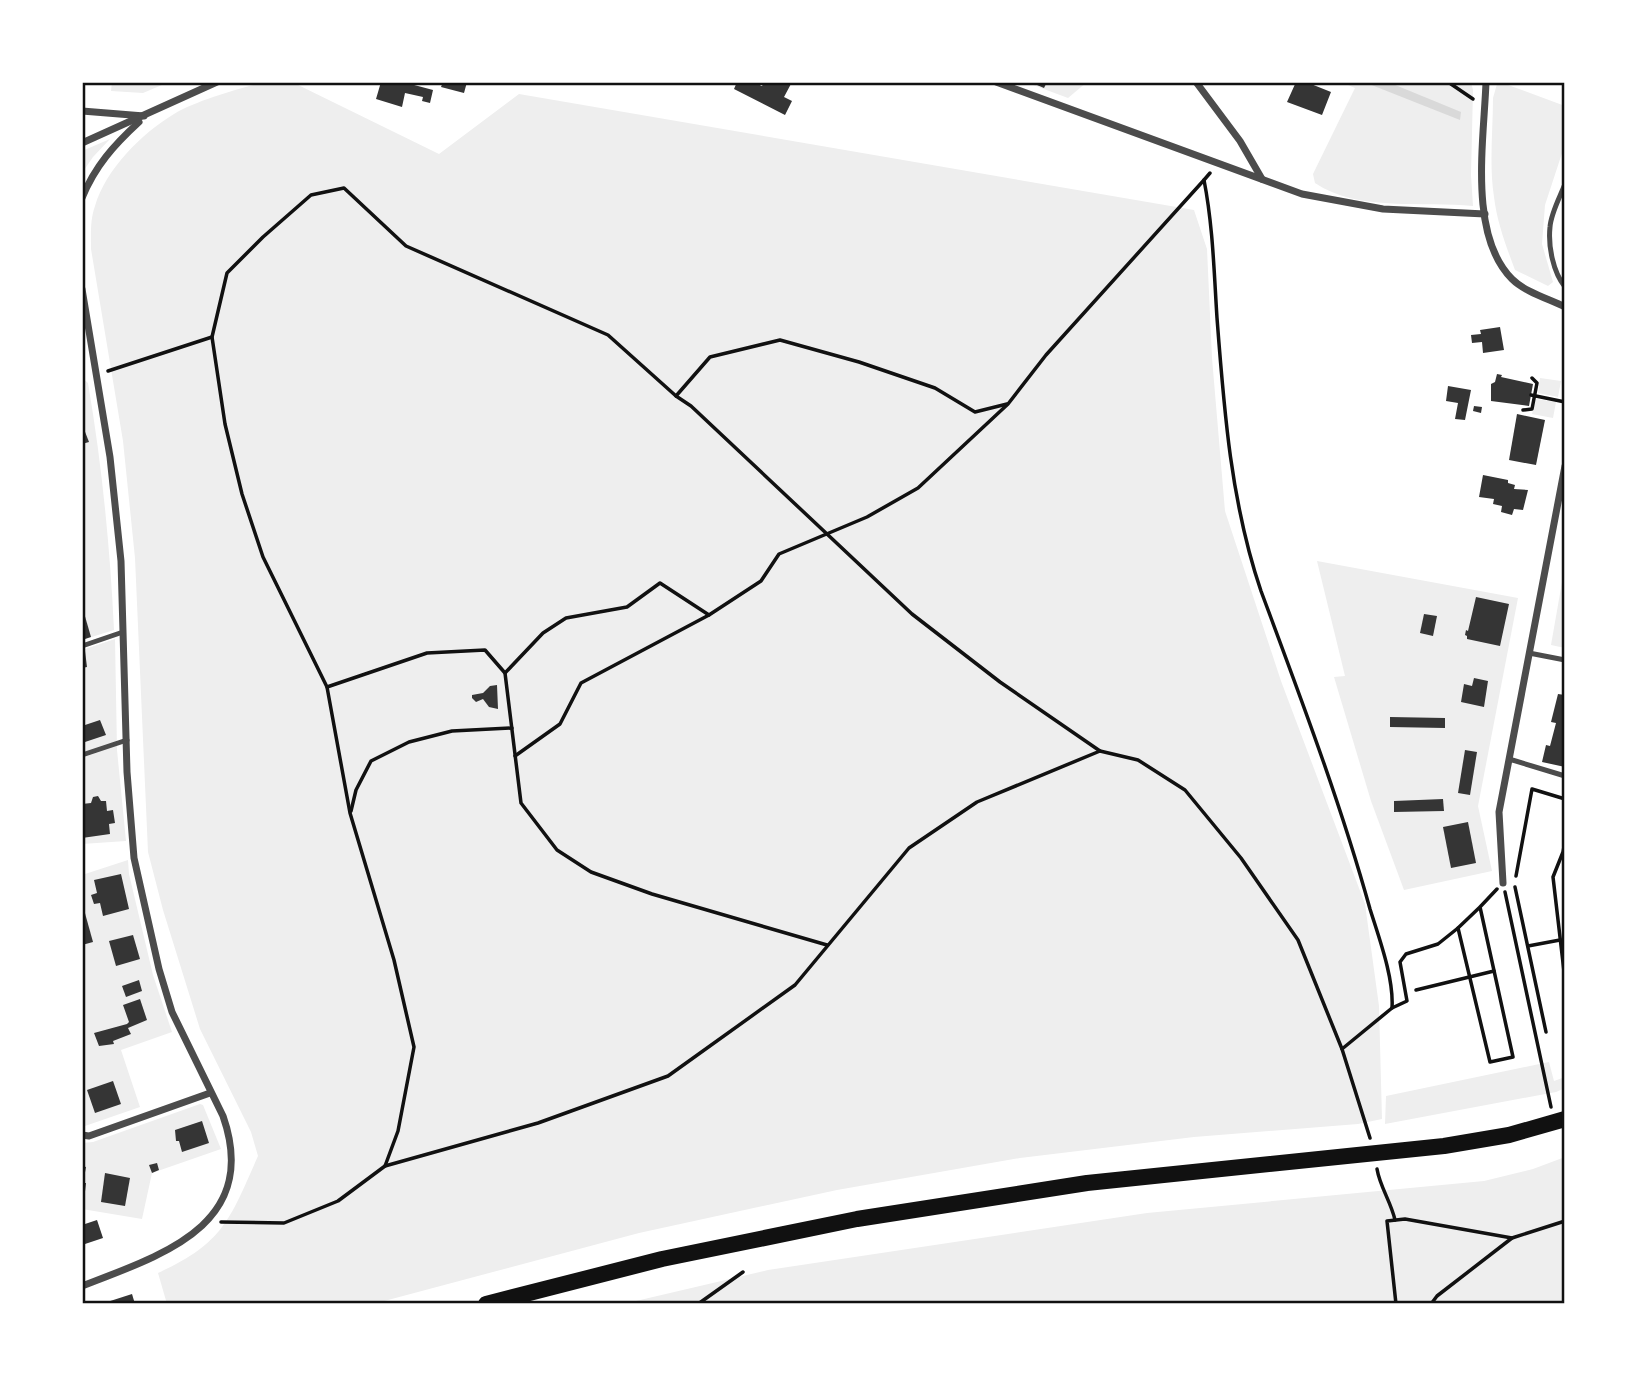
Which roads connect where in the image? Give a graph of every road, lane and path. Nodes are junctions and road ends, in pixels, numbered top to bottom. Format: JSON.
{"nodes":[{"id":1,"x":216,"y":82,"type":"edge"},
{"id":2,"x":996,"y":82,"type":"edge"},
{"id":3,"x":1196,"y":82,"type":"edge"},
{"id":4,"x":1448,"y":82,"type":"edge"},
{"id":5,"x":1486,"y":82,"type":"edge"},
{"id":6,"x":1485,"y":107,"type":"junction"},
{"id":7,"x":82,"y":111,"type":"edge"},
{"id":8,"x":144,"y":116,"type":"junction"},
{"id":9,"x":82,"y":144,"type":"edge"},
{"id":10,"x":1219,"y":164,"type":"junction"},
{"id":11,"x":1204,"y":180,"type":"junction"},
{"id":12,"x":1262,"y":180,"type":"junction"},
{"id":13,"x":1565,"y":184,"type":"edge"},
{"id":14,"x":82,"y":198,"type":"edge"},
{"id":15,"x":1485,"y":214,"type":"junction"},
{"id":16,"x":1565,"y":287,"type":"edge"},
{"id":17,"x":82,"y":289,"type":"edge"},
{"id":18,"x":1565,"y":307,"type":"edge"},
{"id":19,"x":212,"y":337,"type":"junction"},
{"id":20,"x":92,"y":350,"type":"junction"},
{"id":21,"x":82,"y":354,"type":"edge"},
{"id":22,"x":96,"y":375,"type":"junction"},
{"id":23,"x":1532,"y":378,"type":"dead end"},
{"id":24,"x":1533,"y":395,"type":"junction"},
{"id":25,"x":676,"y":396,"type":"junction"},
{"id":26,"x":1565,"y":402,"type":"edge"},
{"id":27,"x":1009,"y":404,"type":"junction"},
{"id":28,"x":1523,"y":410,"type":"dead end"},
{"id":29,"x":1565,"y":466,"type":"edge"},
{"id":30,"x":828,"y":533,"type":"junction"},
{"id":31,"x":709,"y":615,"type":"junction"},
{"id":32,"x":123,"y":632,"type":"junction"},
{"id":33,"x":82,"y":646,"type":"edge"},
{"id":34,"x":1529,"y":653,"type":"junction"},
{"id":35,"x":1565,"y":660,"type":"edge"},
{"id":36,"x":505,"y":673,"type":"junction"},
{"id":37,"x":327,"y":687,"type":"junction"},
{"id":38,"x":512,"y":727,"type":"junction"},
{"id":39,"x":127,"y":740,"type":"junction"},
{"id":40,"x":1100,"y":751,"type":"junction"},
{"id":41,"x":82,"y":755,"type":"edge"},
{"id":42,"x":515,"y":757,"type":"junction"},
{"id":43,"x":1509,"y":759,"type":"junction"},
{"id":44,"x":1565,"y":776,"type":"edge"},
{"id":45,"x":1565,"y":799,"type":"edge"},
{"id":46,"x":350,"y":813,"type":"junction"},
{"id":47,"x":1565,"y":841,"type":"edge"},
{"id":48,"x":1503,"y":883,"type":"junction"},
{"id":49,"x":1480,"y":907,"type":"junction"},
{"id":50,"x":1458,"y":928,"type":"junction"},
{"id":51,"x":1560,"y":940,"type":"junction"},
{"id":52,"x":827,"y":945,"type":"junction"},
{"id":53,"x":1528,"y":946,"type":"junction"},
{"id":54,"x":1494,"y":971,"type":"junction"},
{"id":55,"x":1470,"y":977,"type":"junction"},
{"id":56,"x":1565,"y":980,"type":"edge"},
{"id":57,"x":1416,"y":990,"type":"dead end"},
{"id":58,"x":1392,"y":1008,"type":"junction"},
{"id":59,"x":1546,"y":1032,"type":"dead end"},
{"id":60,"x":1342,"y":1049,"type":"junction"},
{"id":61,"x":210,"y":1093,"type":"junction"},
{"id":62,"x":1364,"y":1120,"type":"dead end"},
{"id":63,"x":1560,"y":1121,"type":"edge"},
{"id":64,"x":82,"y":1135,"type":"edge"},
{"id":65,"x":1374,"y":1154,"type":"junction"},
{"id":66,"x":385,"y":1166,"type":"junction"},
{"id":67,"x":1395,"y":1220,"type":"junction"},
{"id":68,"x":1565,"y":1220,"type":"edge"},
{"id":69,"x":208,"y":1221,"type":"junction"},
{"id":70,"x":1512,"y":1238,"type":"junction"},
{"id":71,"x":743,"y":1272,"type":"dead end"},
{"id":72,"x":82,"y":1286,"type":"edge"},
{"id":73,"x":486,"y":1304,"type":"edge"},
{"id":74,"x":698,"y":1304,"type":"edge"},
{"id":75,"x":1396,"y":1304,"type":"edge"},
{"id":76,"x":1432,"y":1304,"type":"edge"}],
"edges":[{"from":1,"to":8,"type":"street"},
{"from":2,"to":10,"type":"street"},
{"from":3,"to":12,"type":"street"},
{"from":4,"to":6,"type":"path"},
{"from":5,"to":6,"type":"street"},
{"from":6,"to":15,"type":"street"},
{"from":7,"to":8,"type":"street"},
{"from":8,"to":9,"type":"street"},
{"from":8,"to":14,"type":"street"},
{"from":10,"to":11,"type":"path"},
{"from":10,"to":12,"type":"street"},
{"from":11,"to":27,"type":"path"},
{"from":11,"to":58,"type":"path"},
{"from":12,"to":15,"type":"street"},
{"from":13,"to":16,"type":"lane"},
{"from":15,"to":18,"type":"street"},
{"from":17,"to":20,"type":"street"},
{"from":19,"to":22,"type":"path"},
{"from":19,"to":25,"type":"path"},
{"from":19,"to":37,"type":"path"},
{"from":20,"to":21,"type":"street"},
{"from":20,"to":22,"type":"street"},
{"from":22,"to":32,"type":"street"},
{"from":23,"to":24,"type":"path"},
{"from":24,"to":26,"type":"path"},
{"from":24,"to":28,"type":"path"},
{"from":25,"to":27,"type":"path"},
{"from":25,"to":30,"type":"path"},
{"from":27,"to":30,"type":"path"},
{"from":29,"to":34,"type":"street"},
{"from":30,"to":31,"type":"path"},
{"from":30,"to":40,"type":"path"},
{"from":31,"to":36,"type":"path"},
{"from":31,"to":42,"type":"path"},
{"from":32,"to":33,"type":"lane"},
{"from":32,"to":39,"type":"street"},
{"from":34,"to":35,"type":"lane"},
{"from":34,"to":43,"type":"street"},
{"from":36,"to":37,"type":"path"},
{"from":36,"to":38,"type":"path"},
{"from":37,"to":46,"type":"path"},
{"from":38,"to":42,"type":"path"},
{"from":38,"to":46,"type":"path"},
{"from":39,"to":41,"type":"lane"},
{"from":39,"to":61,"type":"street"},
{"from":40,"to":52,"type":"path"},
{"from":40,"to":60,"type":"path"},
{"from":42,"to":52,"type":"path"},
{"from":43,"to":44,"type":"lane"},
{"from":43,"to":48,"type":"street"},
{"from":45,"to":53,"type":"path"},
{"from":46,"to":66,"type":"path"},
{"from":47,"to":51,"type":"path"},
{"from":48,"to":49,"type":"path"},
{"from":48,"to":63,"type":"path"},
{"from":49,"to":50,"type":"path"},
{"from":49,"to":54,"type":"path"},
{"from":50,"to":55,"type":"path"},
{"from":50,"to":58,"type":"path"},
{"from":51,"to":53,"type":"path"},
{"from":51,"to":56,"type":"path"},
{"from":52,"to":66,"type":"path"},
{"from":53,"to":59,"type":"path"},
{"from":54,"to":55,"type":"path"},
{"from":54,"to":55,"type":"path"},
{"from":55,"to":57,"type":"path"},
{"from":58,"to":60,"type":"path"},
{"from":60,"to":62,"type":"path"},
{"from":61,"to":64,"type":"street"},
{"from":61,"to":69,"type":"street"},
{"from":63,"to":65,"type":"main road"},
{"from":65,"to":67,"type":"path"},
{"from":65,"to":73,"type":"main road"},
{"from":66,"to":69,"type":"path"},
{"from":67,"to":70,"type":"path"},
{"from":67,"to":75,"type":"path"},
{"from":68,"to":70,"type":"path"},
{"from":69,"to":72,"type":"street"},
{"from":70,"to":76,"type":"path"},
{"from":71,"to":74,"type":"path"}]}
